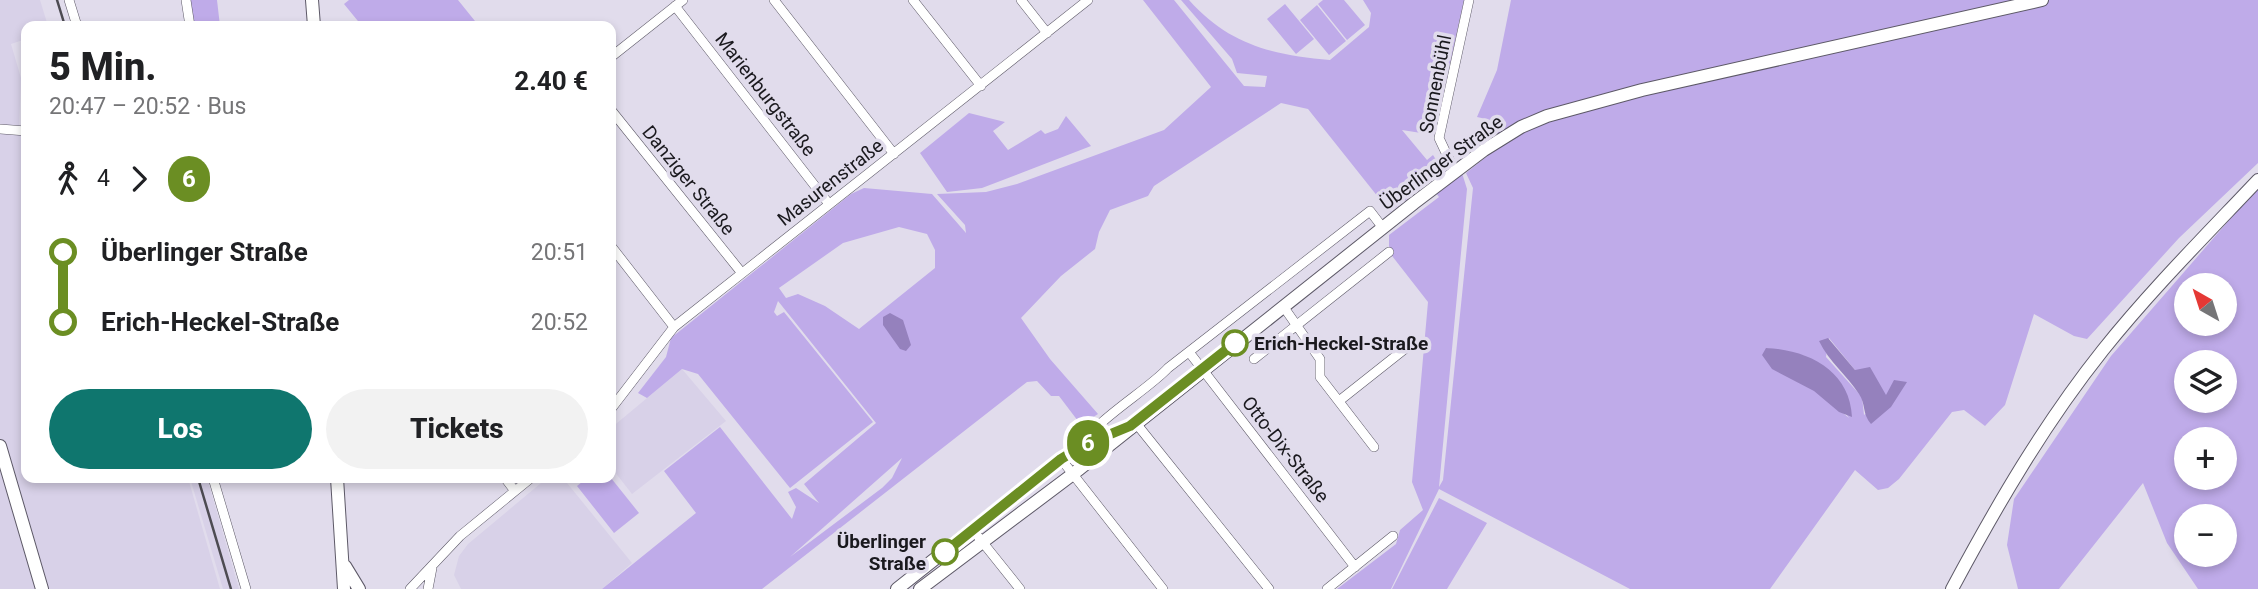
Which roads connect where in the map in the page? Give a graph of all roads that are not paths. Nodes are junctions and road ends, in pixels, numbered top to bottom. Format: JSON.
{"nodes":[{"id":1,"x":69,"y":0,"type":"edge"},
{"id":2,"x":186,"y":0,"type":"edge"},
{"id":3,"x":312,"y":0,"type":"edge"},
{"id":4,"x":774,"y":0,"type":"edge"},
{"id":5,"x":914,"y":0,"type":"edge"},
{"id":6,"x":1021,"y":0,"type":"edge"},
{"id":7,"x":1088,"y":0,"type":"edge"},
{"id":8,"x":1469,"y":0,"type":"edge"},
{"id":9,"x":2042,"y":0,"type":"edge"},
{"id":10,"x":679,"y":3,"type":"edge"},
{"id":11,"x":75,"y":21,"type":"edge"},
{"id":12,"x":189,"y":21,"type":"edge"},
{"id":13,"x":314,"y":21,"type":"edge"},
{"id":14,"x":1047,"y":33,"type":"junction"},
{"id":15,"x":616,"y":53,"type":"edge"},
{"id":16,"x":981,"y":86,"type":"junction"},
{"id":17,"x":616,"y":116,"type":"edge"},
{"id":18,"x":0,"y":129,"type":"edge"},
{"id":19,"x":21,"y":131,"type":"edge"},
{"id":20,"x":894,"y":154,"type":"junction"},
{"id":21,"x":1455,"y":172,"type":"junction"},
{"id":22,"x":2258,"y":180,"type":"edge"},
{"id":23,"x":829,"y":204,"type":"junction"},
{"id":24,"x":1383,"y":228,"type":"junction"},
{"id":25,"x":616,"y":252,"type":"edge"},
{"id":26,"x":1389,"y":252,"type":"dead end"},
{"id":27,"x":741,"y":272,"type":"junction"},
{"id":28,"x":1283,"y":306,"type":"junction"},
{"id":29,"x":1296,"y":325,"type":"junction"},
{"id":30,"x":674,"y":327,"type":"junction"},
{"id":31,"x":1411,"y":344,"type":"dead end"},
{"id":32,"x":1189,"y":352,"type":"junction"},
{"id":33,"x":1254,"y":359,"type":"dead end"},
{"id":34,"x":1202,"y":369,"type":"junction"},
{"id":35,"x":1339,"y":401,"type":"junction"},
{"id":36,"x":616,"y":402,"type":"edge"},
{"id":37,"x":1133,"y":424,"type":"junction"},
{"id":38,"x":1084,"y":445,"type":"junction"},
{"id":39,"x":0,"y":446,"type":"edge"},
{"id":40,"x":1374,"y":447,"type":"dead end"},
{"id":41,"x":1061,"y":459,"type":"junction"},
{"id":42,"x":1073,"y":474,"type":"junction"},
{"id":43,"x":214,"y":483,"type":"edge"},
{"id":44,"x":337,"y":483,"type":"edge"},
{"id":45,"x":509,"y":483,"type":"edge"},
{"id":46,"x":525,"y":483,"type":"edge"},
{"id":47,"x":515,"y":491,"type":"junction"},
{"id":48,"x":972,"y":529,"type":"junction"},
{"id":49,"x":1393,"y":536,"type":"dead end"},
{"id":50,"x":982,"y":540,"type":"junction"},
{"id":51,"x":341,"y":548,"type":"junction"},
{"id":52,"x":433,"y":563,"type":"junction"},
{"id":53,"x":1355,"y":567,"type":"junction"},
{"id":54,"x":915,"y":586,"type":"edge"},
{"id":55,"x":42,"y":589,"type":"edge"},
{"id":56,"x":246,"y":589,"type":"edge"},
{"id":57,"x":344,"y":589,"type":"edge"},
{"id":58,"x":359,"y":589,"type":"edge"},
{"id":59,"x":410,"y":589,"type":"edge"},
{"id":60,"x":428,"y":589,"type":"edge"},
{"id":61,"x":897,"y":589,"type":"edge"},
{"id":62,"x":1020,"y":589,"type":"edge"},
{"id":63,"x":1163,"y":589,"type":"edge"},
{"id":64,"x":1269,"y":589,"type":"edge"},
{"id":65,"x":1327,"y":589,"type":"edge"},
{"id":66,"x":1952,"y":589,"type":"edge"}],
"edges":[{"from":1,"to":11,"type":"street"},
{"from":2,"to":12,"type":"street"},
{"from":3,"to":13,"type":"street"},
{"from":4,"to":20,"type":"street"},
{"from":5,"to":16,"type":"street"},
{"from":6,"to":14,"type":"street"},
{"from":7,"to":14,"type":"street","name":"Masurenstraße"},
{"from":8,"to":21,"type":"street","name":"Sonnenbühl"},
{"from":9,"to":21,"type":"street","name":"Überlinger Straße"},
{"from":10,"to":15,"type":"street"},
{"from":10,"to":23,"type":"street","name":"Marienburgstraße"},
{"from":14,"to":16,"type":"street","name":"Masurenstraße"},
{"from":16,"to":20,"type":"street","name":"Masurenstraße"},
{"from":17,"to":27,"type":"street","name":"Danziger Straße"},
{"from":18,"to":19,"type":"street"},
{"from":20,"to":23,"type":"street","name":"Masurenstraße"},
{"from":21,"to":24,"type":"street","name":"Überlinger Straße"},
{"from":22,"to":66,"type":"street"},
{"from":23,"to":27,"type":"street","name":"Masurenstraße"},
{"from":24,"to":28,"type":"street","name":"Überlinger Straße"},
{"from":24,"to":32,"type":"street","name":"Überlinger Straße"},
{"from":25,"to":30,"type":"street"},
{"from":26,"to":29,"type":"street"},
{"from":27,"to":30,"type":"street","name":"Masurenstraße"},
{"from":28,"to":29,"type":"street"},
{"from":28,"to":34,"type":"street","name":"Überlinger Straße"},
{"from":29,"to":33,"type":"street"},
{"from":29,"to":35,"type":"street"},
{"from":30,"to":36,"type":"street","name":"Masurenstraße"},
{"from":31,"to":35,"type":"street"},
{"from":32,"to":34,"type":"street","name":"Otto-Dix-Straße"},
{"from":32,"to":38,"type":"street","name":"Überlinger Straße"},
{"from":34,"to":37,"type":"street","name":"Überlinger Straße"},
{"from":34,"to":53,"type":"street","name":"Otto-Dix-Straße"},
{"from":35,"to":40,"type":"street"},
{"from":37,"to":38,"type":"street","name":"Überlinger Straße"},
{"from":37,"to":42,"type":"street","name":"Überlinger Straße"},
{"from":37,"to":64,"type":"street"},
{"from":38,"to":41,"type":"street","name":"Überlinger Straße"},
{"from":39,"to":55,"type":"street"},
{"from":41,"to":42,"type":"street"},
{"from":41,"to":48,"type":"street","name":"Überlinger Straße"},
{"from":42,"to":50,"type":"street","name":"Überlinger Straße"},
{"from":42,"to":63,"type":"street"},
{"from":43,"to":56,"type":"street"},
{"from":44,"to":51,"type":"street"},
{"from":45,"to":47,"type":"street"},
{"from":46,"to":47,"type":"street"},
{"from":47,"to":52,"type":"street"},
{"from":48,"to":50,"type":"street"},
{"from":48,"to":54,"type":"street","name":"Überlinger Straße"},
{"from":49,"to":53,"type":"street"},
{"from":50,"to":54,"type":"street","name":"Überlinger Straße"},
{"from":50,"to":62,"type":"street"},
{"from":51,"to":57,"type":"street"},
{"from":51,"to":58,"type":"street"},
{"from":52,"to":59,"type":"street"},
{"from":52,"to":60,"type":"street"},
{"from":53,"to":65,"type":"street"},
{"from":54,"to":61,"type":"street","name":"Überlinger Straße"}]}
